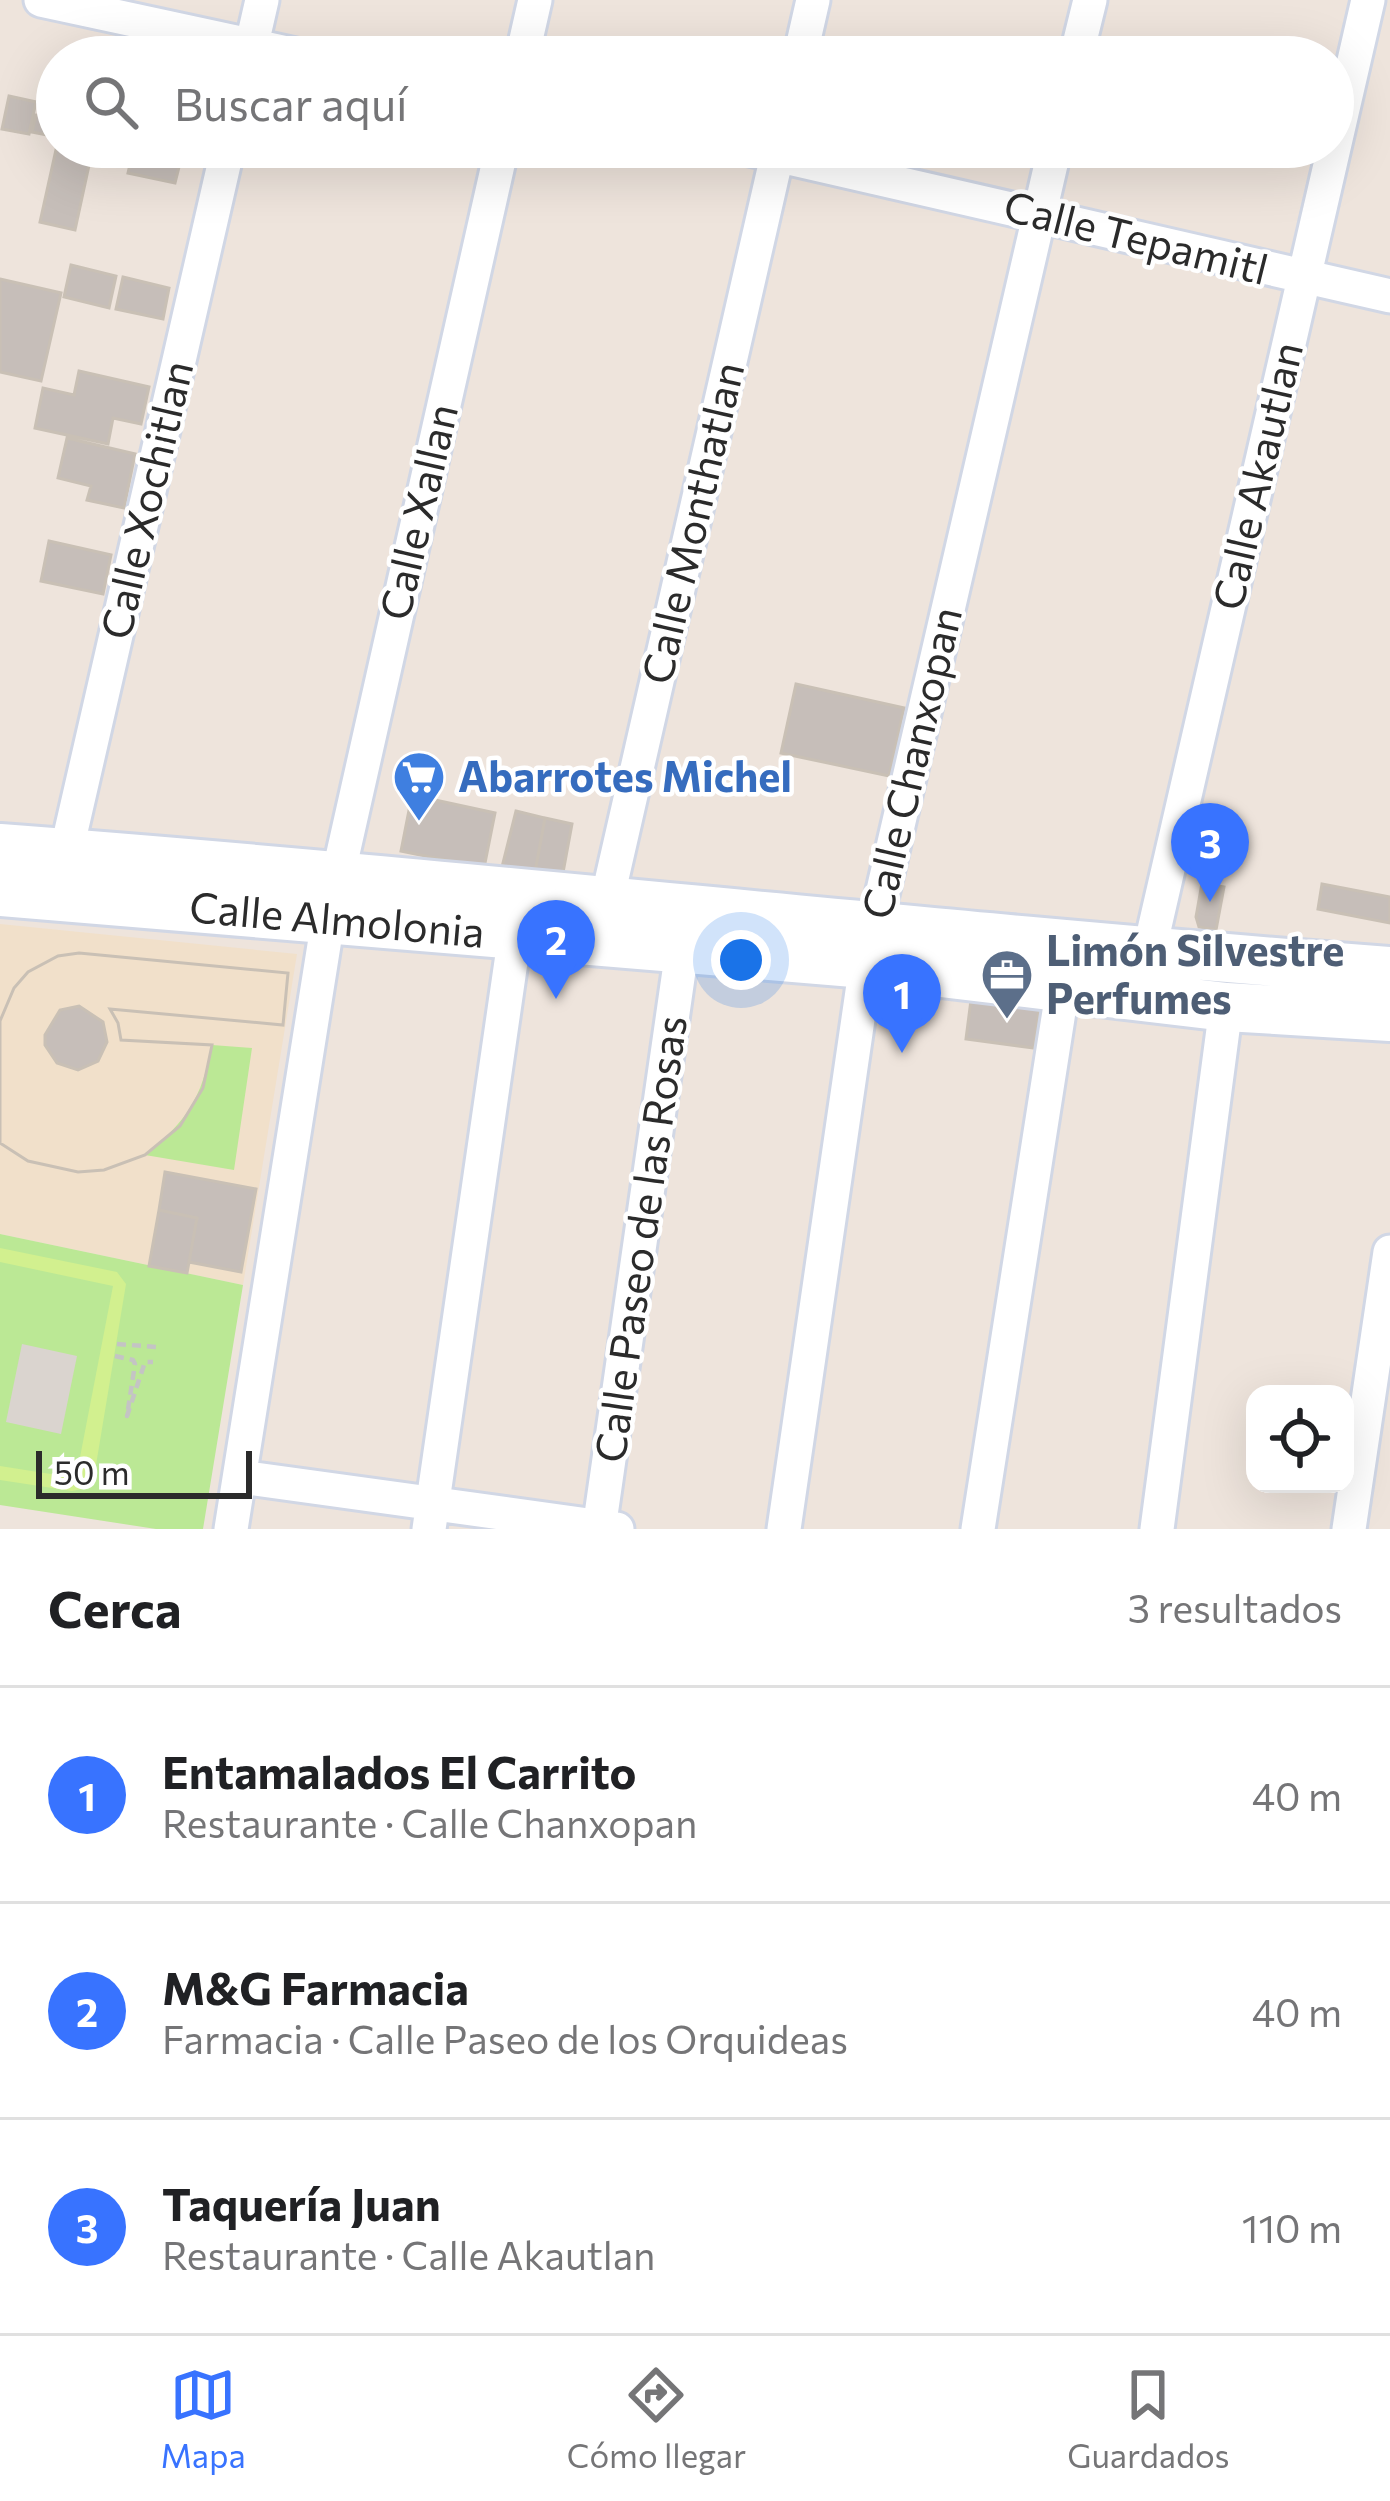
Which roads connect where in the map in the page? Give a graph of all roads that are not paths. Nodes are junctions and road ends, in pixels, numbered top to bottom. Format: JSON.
{"nodes":[{"id":1,"x":41,"y":0,"type":"edge"},
{"id":2,"x":262,"y":0,"type":"edge"},
{"id":3,"x":535,"y":0,"type":"edge"},
{"id":4,"x":813,"y":0,"type":"edge"},
{"id":5,"x":1090,"y":0,"type":"edge"},
{"id":6,"x":1368,"y":0,"type":"edge"},
{"id":7,"x":189,"y":36,"type":"edge"},
{"id":8,"x":254,"y":36,"type":"edge"},
{"id":9,"x":527,"y":36,"type":"edge"},
{"id":10,"x":805,"y":36,"type":"edge"},
{"id":11,"x":1081,"y":36,"type":"edge"},
{"id":12,"x":1354,"y":61,"type":"edge"},
{"id":13,"x":223,"y":168,"type":"edge"},
{"id":14,"x":497,"y":168,"type":"edge"},
{"id":15,"x":774,"y":168,"type":"edge"},
{"id":16,"x":848,"y":168,"type":"edge"},
{"id":17,"x":1050,"y":168,"type":"edge"},
{"id":18,"x":1329,"y":168,"type":"edge"},
{"id":19,"x":1039,"y":214,"type":"junction"},
{"id":20,"x":1304,"y":278,"type":"junction"},
{"id":21,"x":1390,"y":296,"type":"edge"},
{"id":22,"x":0,"y":848,"type":"edge"},
{"id":23,"x":66,"y":853,"type":"junction"},
{"id":24,"x":0,"y":892,"type":"edge"},
{"id":25,"x":333,"y":898,"type":"junction"},
{"id":26,"x":607,"y":900,"type":"junction"},
{"id":27,"x":515,"y":934,"type":"junction"},
{"id":28,"x":870,"y":944,"type":"junction"},
{"id":29,"x":682,"y":950,"type":"junction"},
{"id":30,"x":1149,"y":952,"type":"junction"},
{"id":31,"x":1390,"y":970,"type":"edge"},
{"id":32,"x":1063,"y":986,"type":"junction"},
{"id":33,"x":1226,"y":1007,"type":"junction"},
{"id":34,"x":1390,"y":1017,"type":"edge"},
{"id":35,"x":1390,"y":1252,"type":"edge"},
{"id":36,"x":1390,"y":1372,"type":"edge"},
{"id":37,"x":240,"y":1478,"type":"junction"},
{"id":38,"x":431,"y":1517,"type":"edge"},
{"id":39,"x":606,"y":1528,"type":"edge"},
{"id":40,"x":231,"y":1529,"type":"edge"},
{"id":41,"x":784,"y":1529,"type":"edge"},
{"id":42,"x":978,"y":1529,"type":"edge"},
{"id":43,"x":1156,"y":1529,"type":"edge"},
{"id":44,"x":1349,"y":1529,"type":"edge"},
{"id":45,"x":1366,"y":1529,"type":"edge"}],
"edges":[{"from":1,"to":7,"type":"street"},
{"from":2,"to":8,"type":"street"},
{"from":3,"to":9,"type":"street"},
{"from":4,"to":10,"type":"street"},
{"from":5,"to":11,"type":"street"},
{"from":6,"to":12,"type":"street","name":"Calle Akautlan"},
{"from":13,"to":23,"type":"street","name":"Calle Xochitlan"},
{"from":14,"to":25,"type":"street","name":"Calle Xallan"},
{"from":15,"to":26,"type":"street","name":"Calle Monthatlan"},
{"from":16,"to":19,"type":"street","name":"Calle Tepamitl"},
{"from":17,"to":19,"type":"street","name":"Calle Chanxopan"},
{"from":18,"to":20,"type":"street","name":"Calle Akautlan"},
{"from":19,"to":20,"type":"street","name":"Calle Tepamitl"},
{"from":19,"to":28,"type":"street","name":"Calle Chanxopan"},
{"from":20,"to":21,"type":"street","name":"Calle Tepamitl"},
{"from":20,"to":30,"type":"street","name":"Calle Akautlan"},
{"from":22,"to":23,"type":"street","name":"Calle Almolonia"},
{"from":23,"to":25,"type":"street","name":"Calle Almolonia"},
{"from":24,"to":25,"type":"street","name":"Calle Almolonia"},
{"from":25,"to":26,"type":"street","name":"Calle Almolonia"},
{"from":25,"to":27,"type":"street","name":"Calle Almolonia"},
{"from":25,"to":37,"type":"street","name":"Calle Xallan"},
{"from":26,"to":28,"type":"street","name":"Calle Almolonia"},
{"from":27,"to":29,"type":"street","name":"Calle Almolonia"},
{"from":27,"to":38,"type":"street"},
{"from":28,"to":29,"type":"street","name":"Calle Almolonia"},
{"from":28,"to":30,"type":"street","name":"Calle Almolonia"},
{"from":28,"to":32,"type":"street","name":"Calle Almolonia"},
{"from":28,"to":41,"type":"street","name":"Calle Chanxopan"},
{"from":29,"to":39,"type":"street","name":"Calle Paseo de las Rosas"},
{"from":30,"to":31,"type":"street","name":"Calle Almolonia"},
{"from":32,"to":33,"type":"street","name":"Calle Almolonia"},
{"from":32,"to":42,"type":"street"},
{"from":33,"to":34,"type":"street","name":"Calle Almolonia"},
{"from":33,"to":43,"type":"street"},
{"from":35,"to":44,"type":"street"},
{"from":36,"to":45,"type":"street"},
{"from":37,"to":38,"type":"street"},
{"from":37,"to":40,"type":"street","name":"Calle Xallan"},
{"from":38,"to":39,"type":"street"}]}
